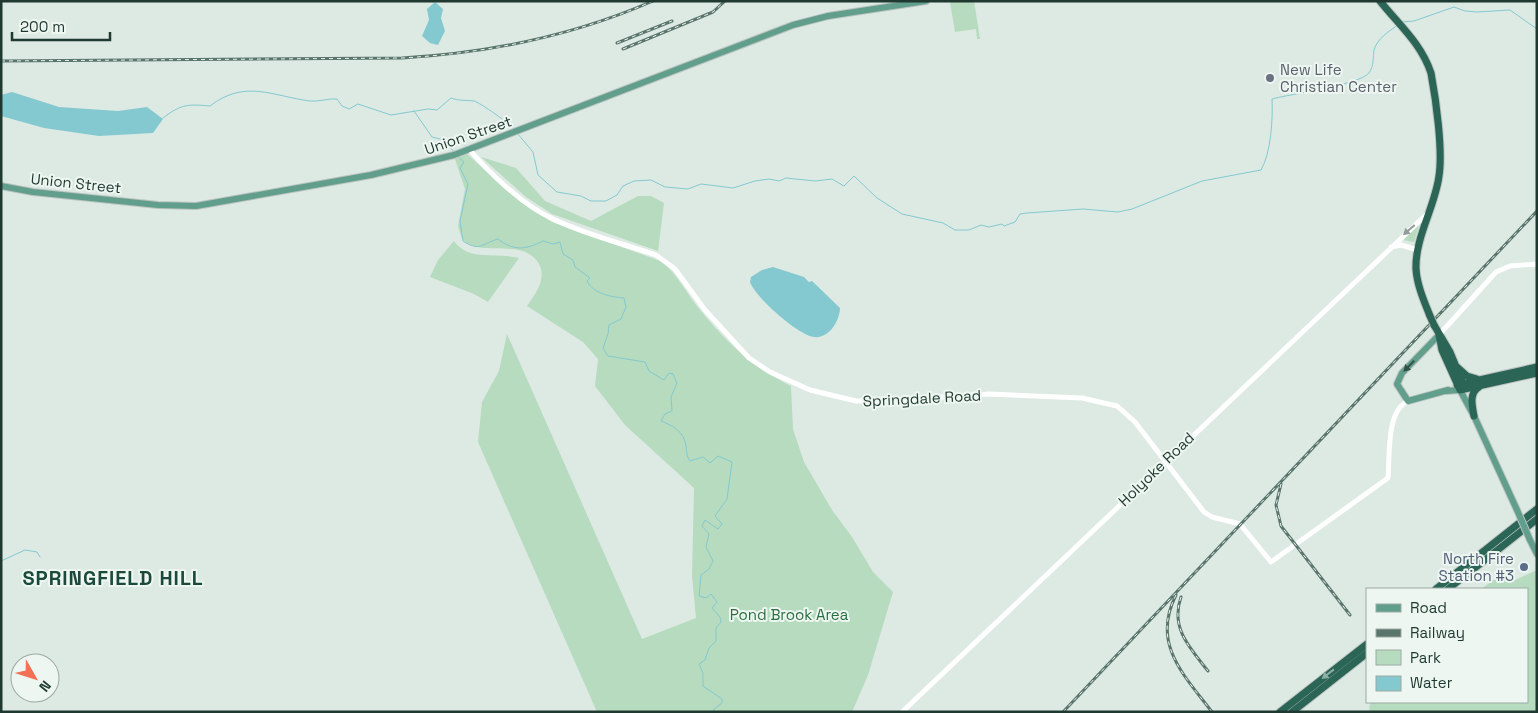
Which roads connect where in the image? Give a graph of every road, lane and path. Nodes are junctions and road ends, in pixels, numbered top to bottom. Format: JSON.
{"nodes":[{"id":1,"x":926,"y":1,"type":"edge"},
{"id":2,"x":1380,"y":1,"type":"edge"},
{"id":3,"x":469,"y":149,"type":"junction"},
{"id":4,"x":1,"y":186,"type":"edge"},
{"id":5,"x":1430,"y":211,"type":"junction"},
{"id":6,"x":1388,"y":248,"type":"junction"},
{"id":7,"x":1418,"y":250,"type":"junction"},
{"id":8,"x":1537,"y":264,"type":"edge"},
{"id":9,"x":1439,"y":335,"type":"junction"},
{"id":10,"x":1454,"y":364,"type":"junction"},
{"id":11,"x":1537,"y":367,"type":"edge"},
{"id":12,"x":1537,"y":373,"type":"edge"},
{"id":13,"x":1486,"y":381,"type":"junction"},
{"id":14,"x":1461,"y":387,"type":"junction"},
{"id":15,"x":1405,"y":402,"type":"junction"},
{"id":16,"x":1474,"y":416,"type":"junction"},
{"id":17,"x":1165,"y":461,"type":"junction"},
{"id":18,"x":1537,"y":508,"type":"edge"},
{"id":19,"x":1537,"y":520,"type":"edge"},
{"id":20,"x":1537,"y":524,"type":"edge"},
{"id":21,"x":1537,"y":554,"type":"edge"},
{"id":22,"x":1463,"y":577,"type":"junction"},
{"id":23,"x":1437,"y":588,"type":"edge"},
{"id":24,"x":1449,"y":588,"type":"edge"},
{"id":25,"x":1366,"y":645,"type":"edge"},
{"id":26,"x":1366,"y":654,"type":"edge"},
{"id":27,"x":902,"y":712,"type":"edge"},
{"id":28,"x":1280,"y":712,"type":"edge"},
{"id":29,"x":1292,"y":712,"type":"edge"}],
"edges":[{"from":1,"to":3,"type":"main road","name":"Union Street"},
{"from":2,"to":5,"type":"highway"},
{"from":3,"to":4,"type":"main road","name":"Union Street"},
{"from":3,"to":17,"type":"street","name":"Springdale Road"},
{"from":5,"to":6,"type":"street","name":"Holyoke Road","one_way":true},
{"from":5,"to":7,"type":"highway"},
{"from":6,"to":7,"type":"street"},
{"from":6,"to":17,"type":"street","name":"Holyoke Road"},
{"from":7,"to":9,"type":"highway","bridge":true},
{"from":8,"to":9,"type":"street"},
{"from":9,"to":10,"type":"highway"},
{"from":9,"to":14,"type":"highway"},
{"from":9,"to":15,"type":"main road","one_way":true},
{"from":10,"to":13,"type":"highway"},
{"from":10,"to":14,"type":"highway"},
{"from":11,"to":13,"type":"highway"},
{"from":12,"to":13,"type":"highway"},
{"from":13,"to":14,"type":"highway"},
{"from":13,"to":16,"type":"highway"},
{"from":14,"to":15,"type":"main road"},
{"from":14,"to":16,"type":"main road"},
{"from":15,"to":17,"type":"street","name":"Springdale Road"},
{"from":16,"to":21,"type":"main road","bridge":true},
{"from":17,"to":27,"type":"street","name":"Holyoke Road"},
{"from":18,"to":23,"type":"highway"},
{"from":19,"to":22,"type":"highway"},
{"from":20,"to":22,"type":"highway"},
{"from":22,"to":24,"type":"highway"},
{"from":25,"to":28,"type":"highway","one_way":true},
{"from":26,"to":29,"type":"highway"}]}
